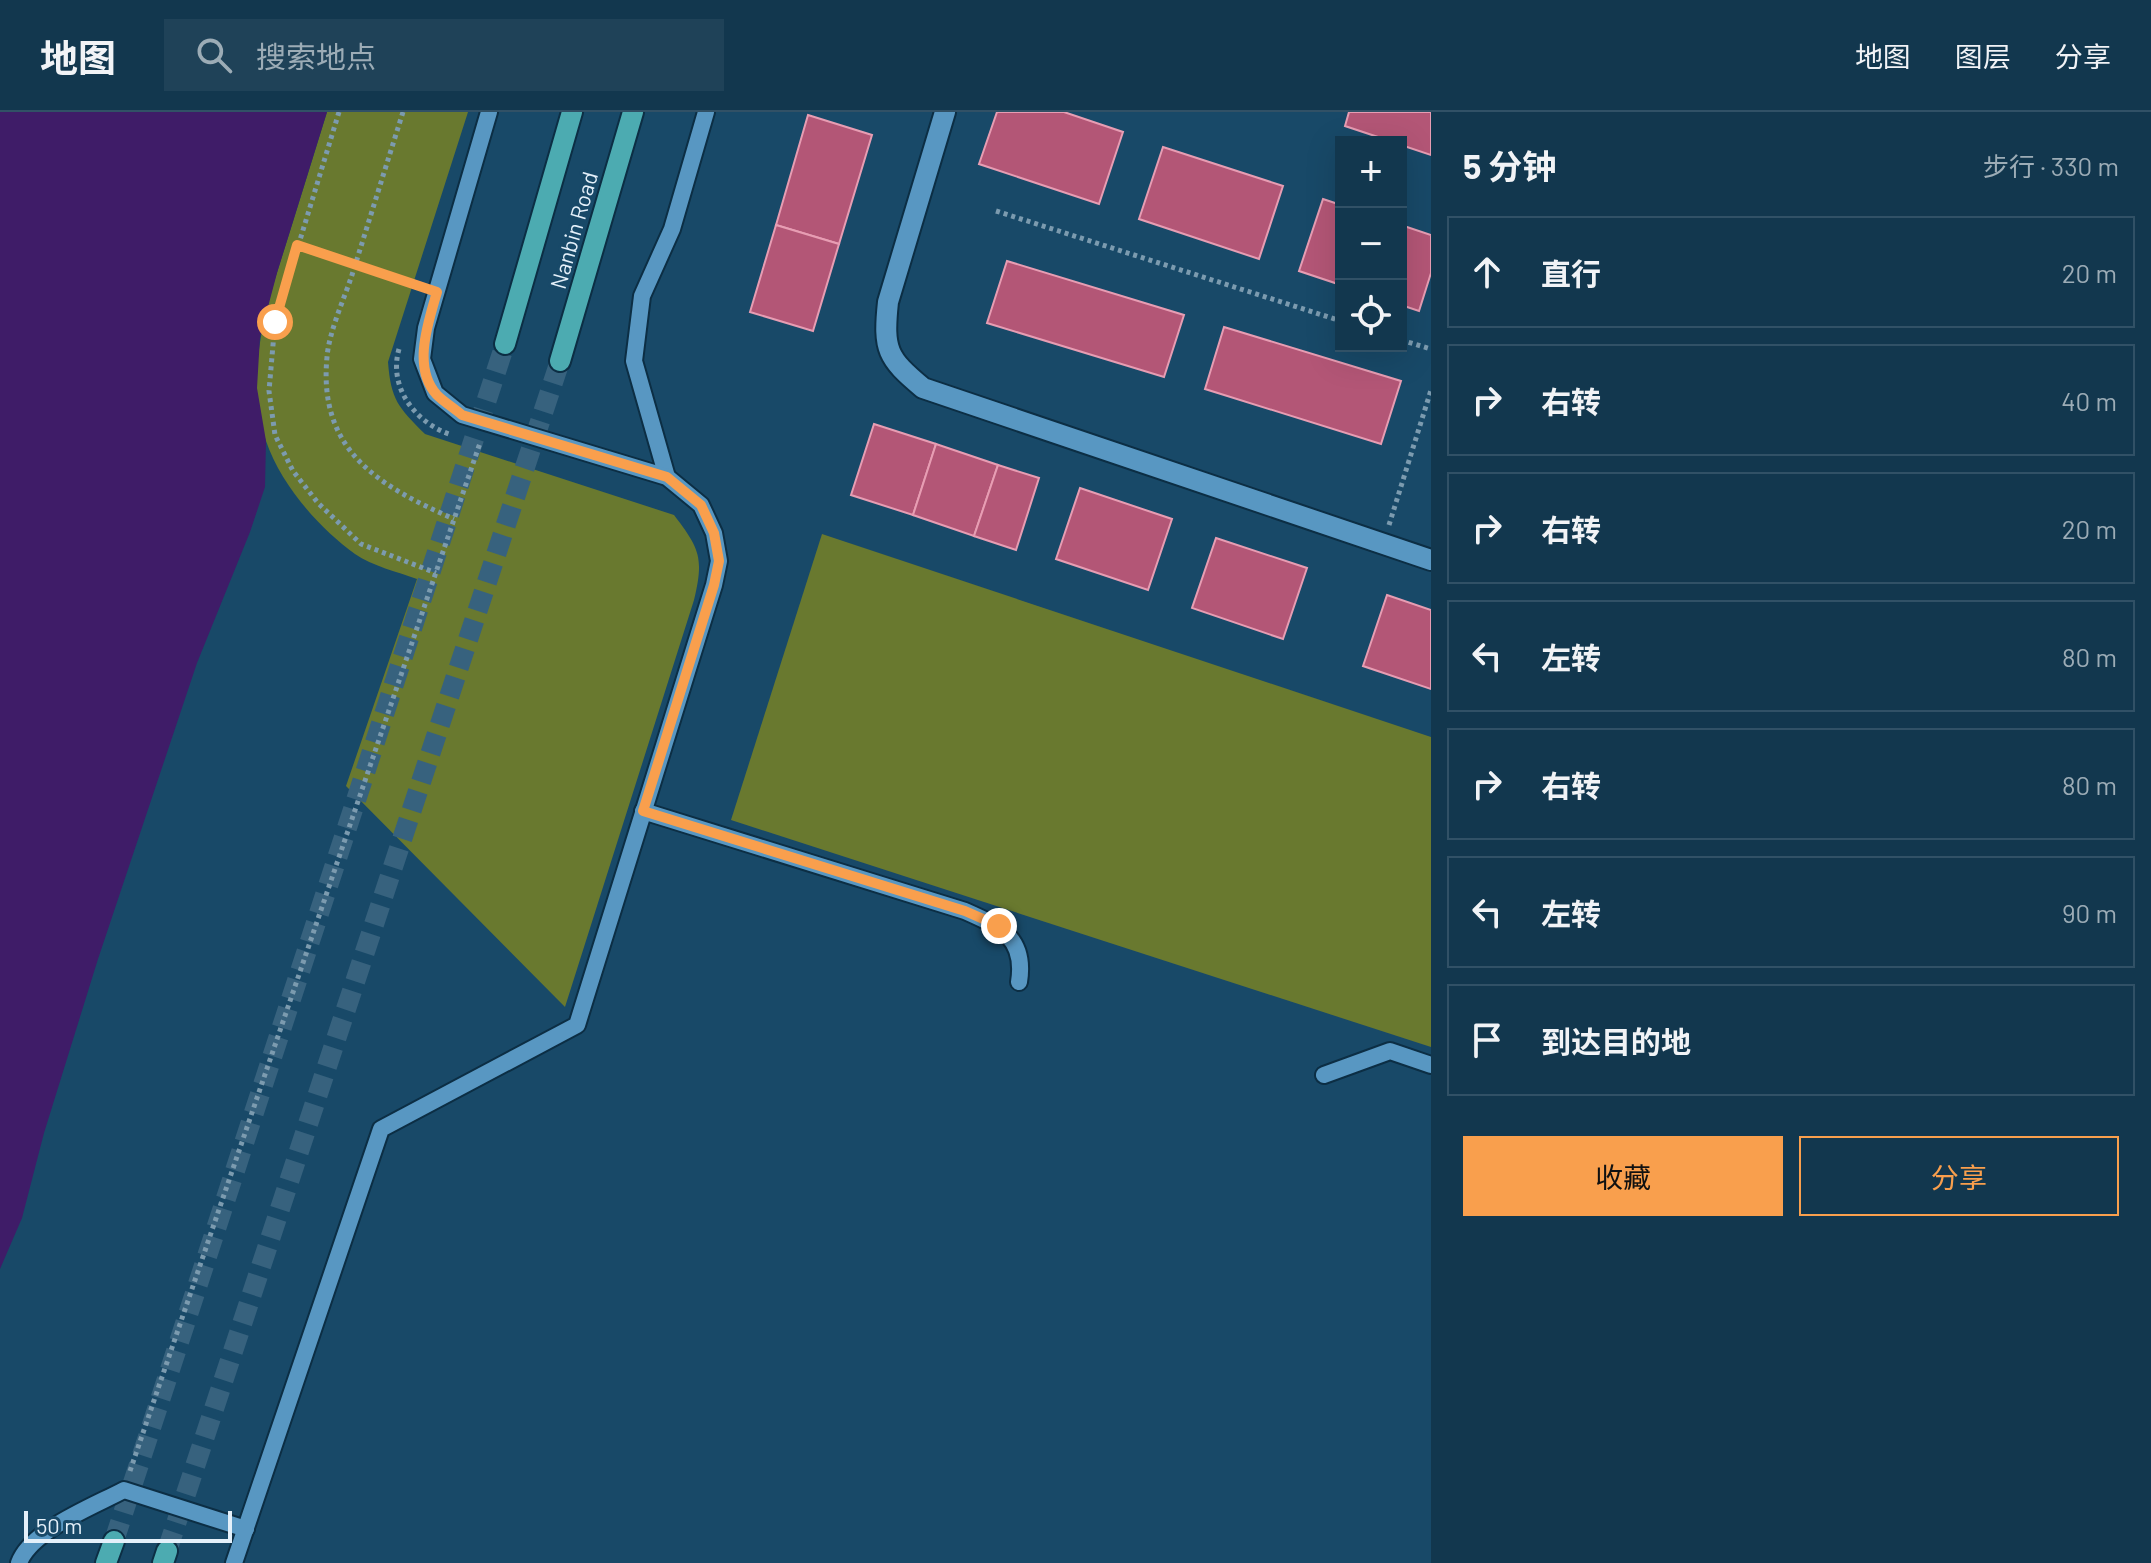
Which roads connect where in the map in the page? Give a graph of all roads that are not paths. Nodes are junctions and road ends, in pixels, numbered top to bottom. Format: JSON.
{"nodes":[{"id":1,"x":489,"y":112,"type":"edge"},
{"id":2,"x":572,"y":112,"type":"edge"},
{"id":3,"x":633,"y":112,"type":"edge"},
{"id":4,"x":706,"y":112,"type":"edge"},
{"id":5,"x":945,"y":112,"type":"edge"},
{"id":6,"x":505,"y":344,"type":"tunnel mouth"},
{"id":7,"x":560,"y":361,"type":"tunnel mouth"},
{"id":8,"x":667,"y":477,"type":"junction"},
{"id":9,"x":1431,"y":560,"type":"edge"},
{"id":10,"x":643,"y":811,"type":"junction"},
{"id":11,"x":1019,"y":982,"type":"dead end"},
{"id":12,"x":1431,"y":1065,"type":"edge"},
{"id":13,"x":1324,"y":1075,"type":"dead end"},
{"id":14,"x":246,"y":1529,"type":"junction"},
{"id":15,"x":114,"y":1541,"type":"tunnel mouth"},
{"id":16,"x":19,"y":1563,"type":"edge"},
{"id":17,"x":106,"y":1563,"type":"edge"},
{"id":18,"x":234,"y":1563,"type":"edge"}],
"edges":[{"from":1,"to":8,"type":"lane"},
{"from":2,"to":6,"type":"main road","name":"Nanbin Road"},
{"from":3,"to":7,"type":"main road","name":"Nanbin Road"},
{"from":4,"to":8,"type":"lane"},
{"from":5,"to":9,"type":"street"},
{"from":8,"to":10,"type":"lane"},
{"from":10,"to":11,"type":"lane"},
{"from":10,"to":14,"type":"lane"},
{"from":12,"to":13,"type":"lane"},
{"from":14,"to":16,"type":"lane"},
{"from":14,"to":18,"type":"lane"},
{"from":15,"to":17,"type":"main road"}]}
